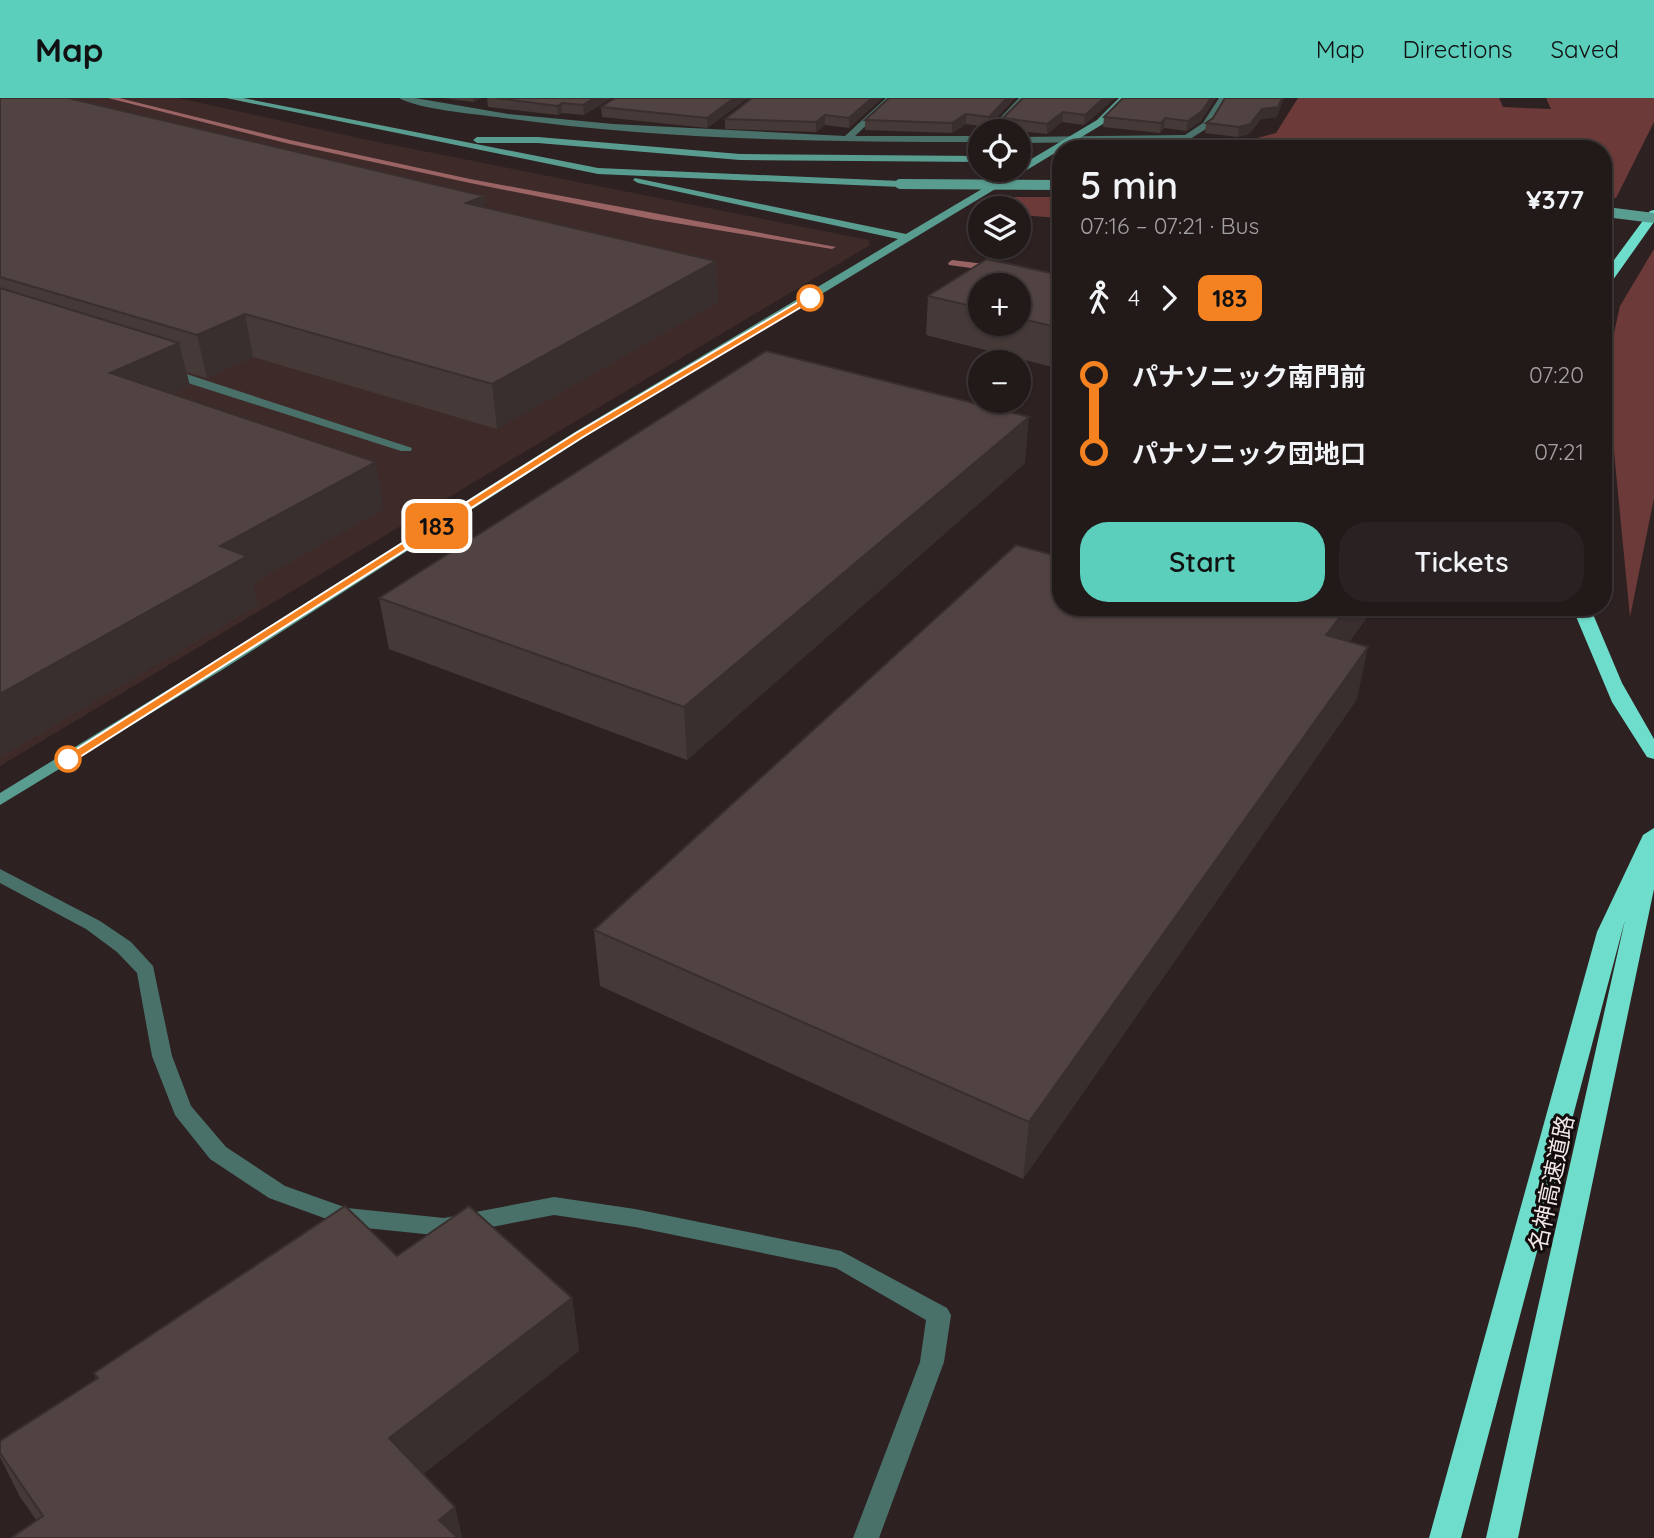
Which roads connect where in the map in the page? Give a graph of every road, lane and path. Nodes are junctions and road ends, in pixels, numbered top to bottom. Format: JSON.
{"nodes":[{"id":1,"x":230,"y":98,"type":"edge"},
{"id":2,"x":403,"y":98,"type":"edge"},
{"id":3,"x":891,"y":98,"type":"edge"},
{"id":4,"x":1024,"y":98,"type":"edge"},
{"id":5,"x":1124,"y":98,"type":"edge"},
{"id":6,"x":1223,"y":98,"type":"edge"},
{"id":7,"x":483,"y":103,"type":"dead end"},
{"id":8,"x":466,"y":113,"type":"junction"},
{"id":9,"x":592,"y":117,"type":"dead end"},
{"id":10,"x":1004,"y":119,"type":"edge"},
{"id":11,"x":581,"y":124,"type":"junction"},
{"id":12,"x":718,"y":127,"type":"dead end"},
{"id":13,"x":707,"y":135,"type":"junction"},
{"id":14,"x":425,"y":137,"type":"junction"},
{"id":15,"x":968,"y":139,"type":"edge"},
{"id":16,"x":845,"y":140,"type":"junction"},
{"id":17,"x":1031,"y":140,"type":"edge"},
{"id":18,"x":1070,"y":140,"type":"edge"},
{"id":19,"x":1108,"y":140,"type":"edge"},
{"id":20,"x":1052,"y":141,"type":"edge"},
{"id":21,"x":1052,"y":150,"type":"edge"},
{"id":22,"x":968,"y":159,"type":"edge"},
{"id":23,"x":1031,"y":159,"type":"edge"},
{"id":24,"x":1037,"y":159,"type":"junction"},
{"id":25,"x":598,"y":171,"type":"junction"},
{"id":26,"x":1052,"y":186,"type":"edge"},
{"id":27,"x":1612,"y":212,"type":"edge"},
{"id":28,"x":1654,"y":216,"type":"edge"},
{"id":29,"x":908,"y":238,"type":"junction"},
{"id":30,"x":1612,"y":272,"type":"edge"},
{"id":31,"x":157,"y":369,"type":"edge"},
{"id":32,"x":406,"y":448,"type":"dead end"},
{"id":33,"x":1584,"y":616,"type":"edge"},
{"id":34,"x":1654,"y":753,"type":"edge"},
{"id":35,"x":0,"y":800,"type":"edge"},
{"id":36,"x":1654,"y":837,"type":"edge"},
{"id":37,"x":0,"y":875,"type":"edge"},
{"id":38,"x":866,"y":1538,"type":"edge"},
{"id":39,"x":1445,"y":1538,"type":"edge"},
{"id":40,"x":1502,"y":1538,"type":"edge"}],
"edges":[{"from":1,"to":14,"type":"street"},
{"from":2,"to":8,"type":"street"},
{"from":3,"to":16,"type":"street"},
{"from":4,"to":10,"type":"street"},
{"from":5,"to":18,"type":"street"},
{"from":6,"to":19,"type":"street"},
{"from":7,"to":8,"type":"street"},
{"from":8,"to":11,"type":"street"},
{"from":9,"to":11,"type":"street"},
{"from":11,"to":13,"type":"street"},
{"from":12,"to":13,"type":"street"},
{"from":13,"to":16,"type":"street"},
{"from":14,"to":22,"type":"street"},
{"from":14,"to":25,"type":"street"},
{"from":15,"to":16,"type":"street"},
{"from":17,"to":20,"type":"street"},
{"from":21,"to":24,"type":"street"},
{"from":23,"to":24,"type":"street"},
{"from":24,"to":29,"type":"street"},
{"from":25,"to":26,"type":"street","bridge":true},
{"from":25,"to":29,"type":"street"},
{"from":27,"to":28,"type":"street","bridge":true},
{"from":28,"to":30,"type":"highway"},
{"from":29,"to":35,"type":"street"},
{"from":31,"to":32,"type":"street"},
{"from":33,"to":34,"type":"highway"},
{"from":36,"to":39,"type":"highway"},
{"from":36,"to":40,"type":"highway","name":"名神高速道路"},
{"from":37,"to":38,"type":"street"}]}
